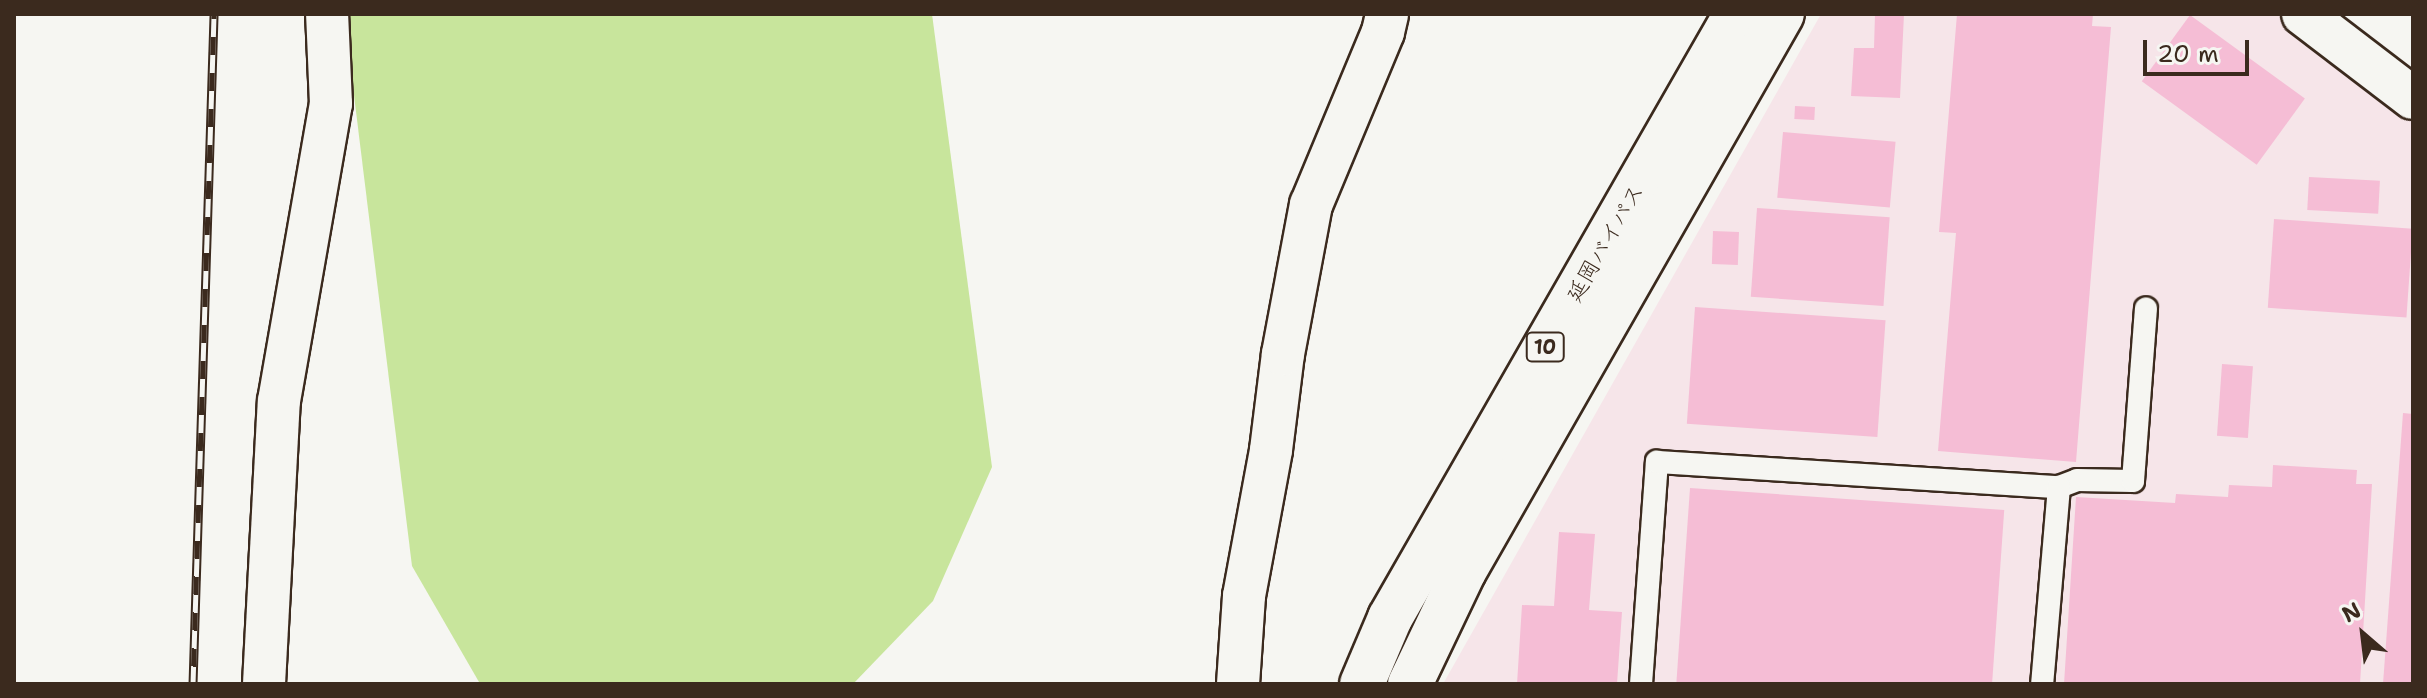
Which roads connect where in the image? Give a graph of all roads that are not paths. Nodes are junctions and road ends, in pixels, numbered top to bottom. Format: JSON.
{"nodes":[{"id":1,"x":327,"y":14,"type":"edge"},
{"id":2,"x":1736,"y":14,"type":"edge"},
{"id":3,"x":1782,"y":14,"type":"edge"},
{"id":4,"x":2303,"y":14,"type":"edge"},
{"id":5,"x":1379,"y":20,"type":"edge"},
{"id":6,"x":2413,"y":98,"type":"edge"},
{"id":7,"x":2146,"y":308,"type":"dead end"},
{"id":8,"x":2059,"y":487,"type":"junction"},
{"id":9,"x":264,"y":684,"type":"edge"},
{"id":10,"x":1238,"y":684,"type":"edge"},
{"id":11,"x":1362,"y":684,"type":"edge"},
{"id":12,"x":1410,"y":684,"type":"edge"},
{"id":13,"x":1641,"y":684,"type":"edge"},
{"id":14,"x":2042,"y":684,"type":"edge"}],
"edges":[{"from":1,"to":9,"type":"street"},
{"from":2,"to":11,"type":"highway","name":"延岡バイパス","number":"10"},
{"from":3,"to":12,"type":"highway","name":"延岡バイパス","number":"10"},
{"from":4,"to":6,"type":"street"},
{"from":5,"to":10,"type":"street"},
{"from":7,"to":8,"type":"lane"},
{"from":8,"to":13,"type":"lane"},
{"from":8,"to":14,"type":"lane"}]}
